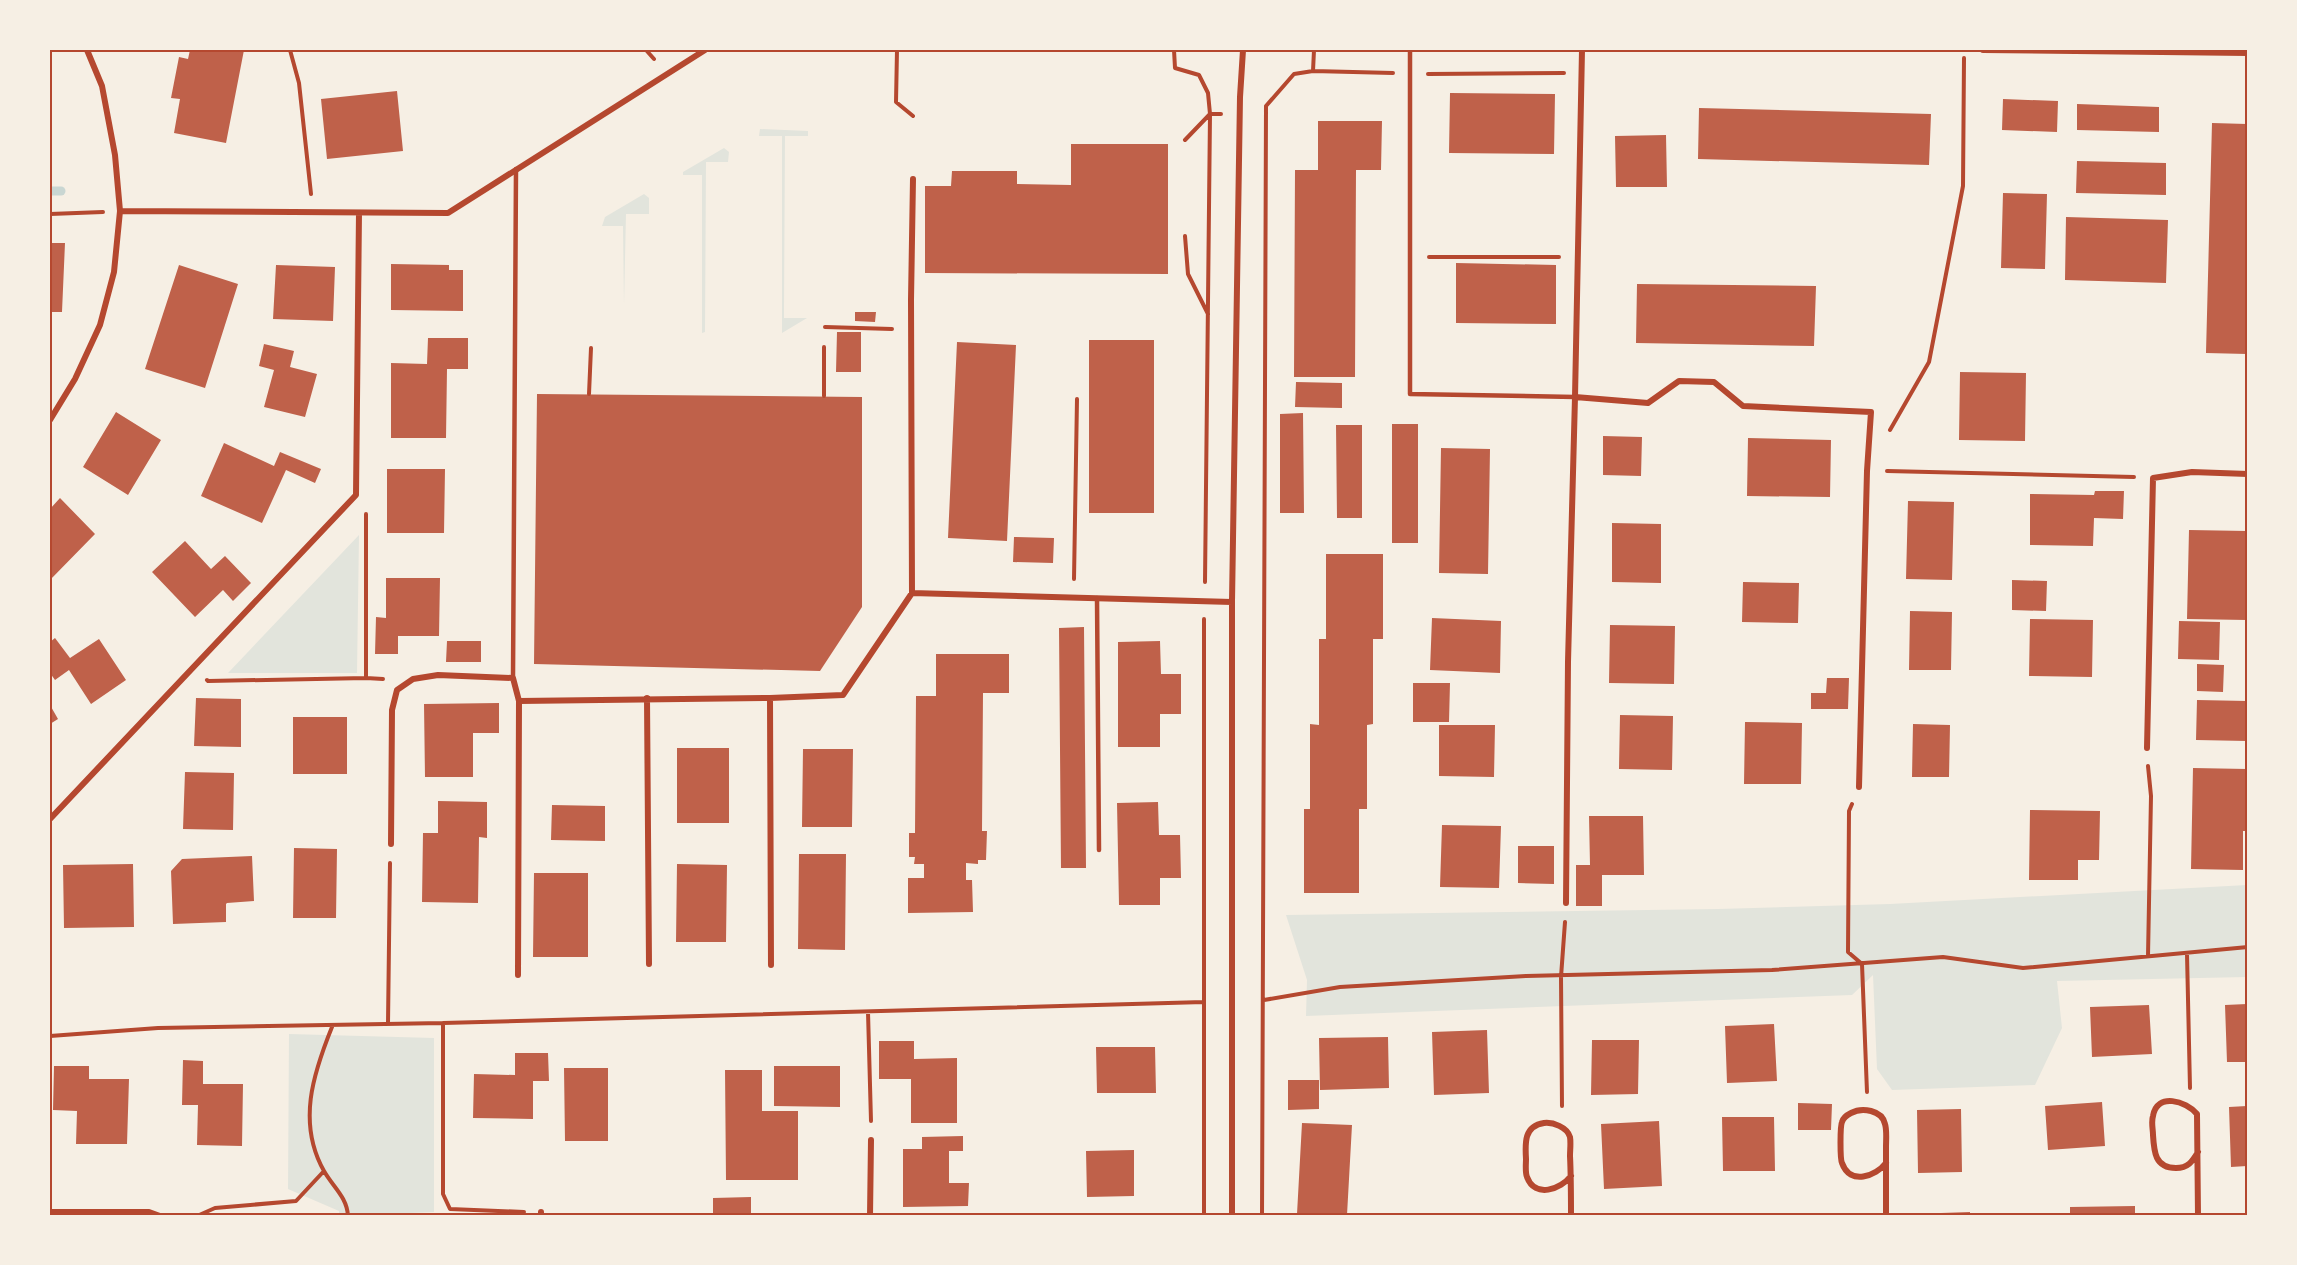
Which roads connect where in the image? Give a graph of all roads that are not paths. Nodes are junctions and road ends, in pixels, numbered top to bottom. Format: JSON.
{"nodes":[{"id":1,"x":87,"y":50,"type":"edge"},
{"id":2,"x":705,"y":50,"type":"edge"},
{"id":3,"x":1243,"y":50,"type":"edge"},
{"id":4,"x":1410,"y":50,"type":"edge"},
{"id":5,"x":1582,"y":50,"type":"edge"},
{"id":6,"x":1983,"y":50,"type":"edge"},
{"id":7,"x":2169,"y":50,"type":"edge"},
{"id":8,"x":2247,"y":53,"type":"edge"},
{"id":9,"x":516,"y":169,"type":"junction"},
{"id":10,"x":913,"y":179,"type":"dead end"},
{"id":11,"x":120,"y":211,"type":"junction"},
{"id":12,"x":359,"y":213,"type":"junction"},
{"id":13,"x":1575,"y":397,"type":"junction"},
{"id":14,"x":50,"y":420,"type":"edge"},
{"id":15,"x":2247,"y":474,"type":"edge"},
{"id":16,"x":912,"y":593,"type":"junction"},
{"id":17,"x":1096,"y":598,"type":"junction"},
{"id":18,"x":1232,"y":602,"type":"junction"},
{"id":19,"x":513,"y":678,"type":"junction"},
{"id":20,"x":647,"y":698,"type":"junction"},
{"id":21,"x":770,"y":698,"type":"junction"},
{"id":22,"x":519,"y":701,"type":"junction"},
{"id":23,"x":2147,"y":748,"type":"road end"},
{"id":24,"x":1859,"y":787,"type":"road end"},
{"id":25,"x":50,"y":819,"type":"edge"},
{"id":26,"x":391,"y":844,"type":"road end"},
{"id":27,"x":1099,"y":850,"type":"dead end"},
{"id":28,"x":1566,"y":903,"type":"dead end"},
{"id":29,"x":649,"y":964,"type":"dead end"},
{"id":30,"x":771,"y":965,"type":"dead end"},
{"id":31,"x":518,"y":975,"type":"dead end"},
{"id":32,"x":871,"y":1140,"type":"road end"},
{"id":33,"x":2198,"y":1152,"type":"junction"},
{"id":34,"x":1886,"y":1163,"type":"junction"},
{"id":35,"x":1571,"y":1176,"type":"junction"},
{"id":36,"x":50,"y":1212,"type":"edge"},
{"id":37,"x":160,"y":1215,"type":"edge"},
{"id":38,"x":870,"y":1215,"type":"edge"},
{"id":39,"x":1232,"y":1215,"type":"edge"},
{"id":40,"x":1571,"y":1215,"type":"edge"},
{"id":41,"x":1887,"y":1215,"type":"edge"},
{"id":42,"x":2198,"y":1215,"type":"edge"}],
"edges":[{"from":1,"to":11,"type":"street"},
{"from":2,"to":9,"type":"street"},
{"from":3,"to":18,"type":"street"},
{"from":4,"to":13,"type":"lane"},
{"from":5,"to":13,"type":"street"},
{"from":6,"to":7,"type":"street"},
{"from":7,"to":8,"type":"street"},
{"from":9,"to":12,"type":"street"},
{"from":9,"to":19,"type":"lane"},
{"from":10,"to":16,"type":"street"},
{"from":11,"to":12,"type":"street"},
{"from":11,"to":14,"type":"street"},
{"from":12,"to":25,"type":"street"},
{"from":13,"to":24,"type":"street"},
{"from":13,"to":28,"type":"street"},
{"from":15,"to":23,"type":"street"},
{"from":16,"to":17,"type":"street"},
{"from":16,"to":21,"type":"street"},
{"from":17,"to":18,"type":"street"},
{"from":17,"to":27,"type":"lane"},
{"from":18,"to":39,"type":"street"},
{"from":19,"to":22,"type":"street"},
{"from":19,"to":26,"type":"street"},
{"from":20,"to":21,"type":"street"},
{"from":20,"to":22,"type":"street"},
{"from":20,"to":29,"type":"street"},
{"from":21,"to":30,"type":"street"},
{"from":22,"to":31,"type":"street"},
{"from":32,"to":38,"type":"street"},
{"from":33,"to":33,"type":"street"},
{"from":33,"to":42,"type":"street"},
{"from":34,"to":34,"type":"street"},
{"from":34,"to":41,"type":"street"},
{"from":35,"to":35,"type":"street"},
{"from":35,"to":40,"type":"street"},
{"from":36,"to":37,"type":"street"}]}
